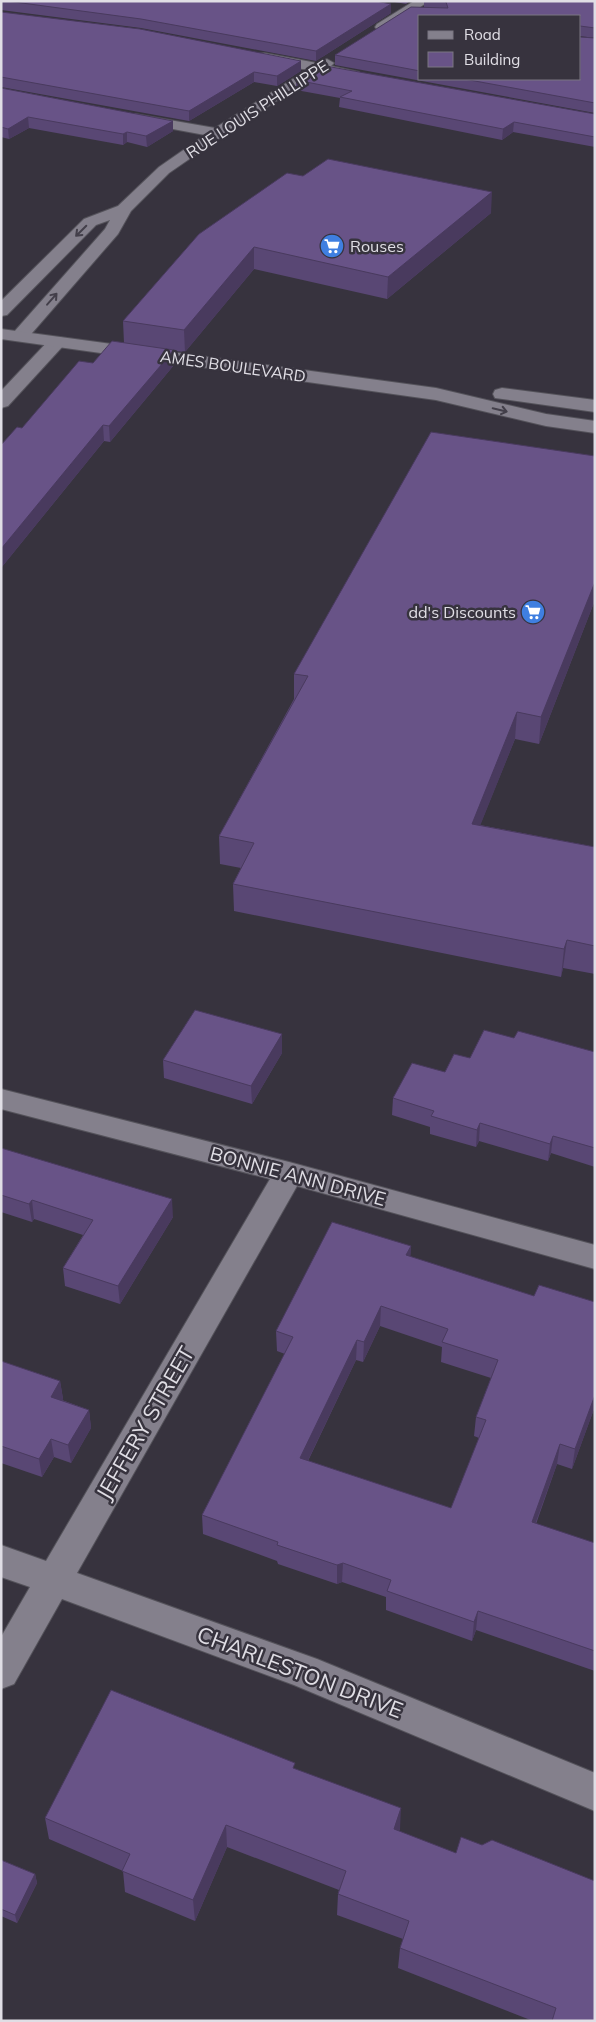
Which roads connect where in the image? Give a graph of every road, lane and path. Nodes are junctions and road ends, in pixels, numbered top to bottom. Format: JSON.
{"nodes":[{"id":1,"x":423,"y":7,"type":"edge"},
{"id":2,"x":390,"y":8,"type":"edge"},
{"id":3,"x":408,"y":11,"type":"junction"},
{"id":4,"x":368,"y":37,"type":"edge"},
{"id":5,"x":252,"y":55,"type":"edge"},
{"id":6,"x":336,"y":57,"type":"edge"},
{"id":7,"x":320,"y":68,"type":"junction"},
{"id":8,"x":363,"y":77,"type":"edge"},
{"id":9,"x":119,"y":114,"type":"edge"},
{"id":10,"x":217,"y":133,"type":"junction"},
{"id":11,"x":124,"y":209,"type":"junction"},
{"id":12,"x":1,"y":311,"type":"edge"},
{"id":13,"x":1,"y":334,"type":"edge"},
{"id":14,"x":20,"y":336,"type":"junction"},
{"id":15,"x":58,"y":342,"type":"junction"},
{"id":16,"x":436,"y":394,"type":"junction"},
{"id":17,"x":1,"y":402,"type":"edge"},
{"id":18,"x":595,"y":406,"type":"edge"},
{"id":19,"x":595,"y":428,"type":"edge"},
{"id":20,"x":1,"y":1099,"type":"edge"},
{"id":21,"x":289,"y":1173,"type":"junction"},
{"id":22,"x":595,"y":1257,"type":"edge"},
{"id":23,"x":1,"y":1561,"type":"edge"},
{"id":24,"x":54,"y":1580,"type":"junction"},
{"id":25,"x":1,"y":1672,"type":"edge"},
{"id":26,"x":595,"y":1792,"type":"edge"}],
"edges":[{"from":1,"to":3,"type":"street"},
{"from":2,"to":3,"type":"street"},
{"from":3,"to":4,"type":"street"},
{"from":5,"to":7,"type":"street"},
{"from":6,"to":7,"type":"street","name":"RUE LOUIS PHILLIPPE"},
{"from":7,"to":8,"type":"street"},
{"from":7,"to":10,"type":"street","name":"RUE LOUIS PHILLIPPE"},
{"from":9,"to":10,"type":"street"},
{"from":10,"to":11,"type":"street","name":"RUE LOUIS PHILLIPPE"},
{"from":11,"to":12,"type":"street","name":"RUE LOUIS PHILLIPPE","one_way":true},
{"from":14,"to":11,"type":"street","name":"RUE LOUIS PHILLIPPE","one_way":true},
{"from":13,"to":14,"type":"street","name":"AMES BOULEVARD"},
{"from":14,"to":15,"type":"street","name":"AMES BOULEVARD"},
{"from":15,"to":16,"type":"street","name":"AMES BOULEVARD"},
{"from":15,"to":17,"type":"street"},
{"from":16,"to":18,"type":"street","name":"AMES BOULEVARD"},
{"from":16,"to":19,"type":"street","name":"AMES BOULEVARD","one_way":true},
{"from":20,"to":21,"type":"street","name":"BONNIE ANN DRIVE"},
{"from":21,"to":22,"type":"street","name":"BONNIE ANN DRIVE"},
{"from":21,"to":24,"type":"street","name":"JEFFERY STREET"},
{"from":23,"to":24,"type":"street","name":"CHARLESTON DRIVE"},
{"from":24,"to":25,"type":"street","name":"JEFFERY STREET"},
{"from":24,"to":26,"type":"street","name":"CHARLESTON DRIVE"}]}
